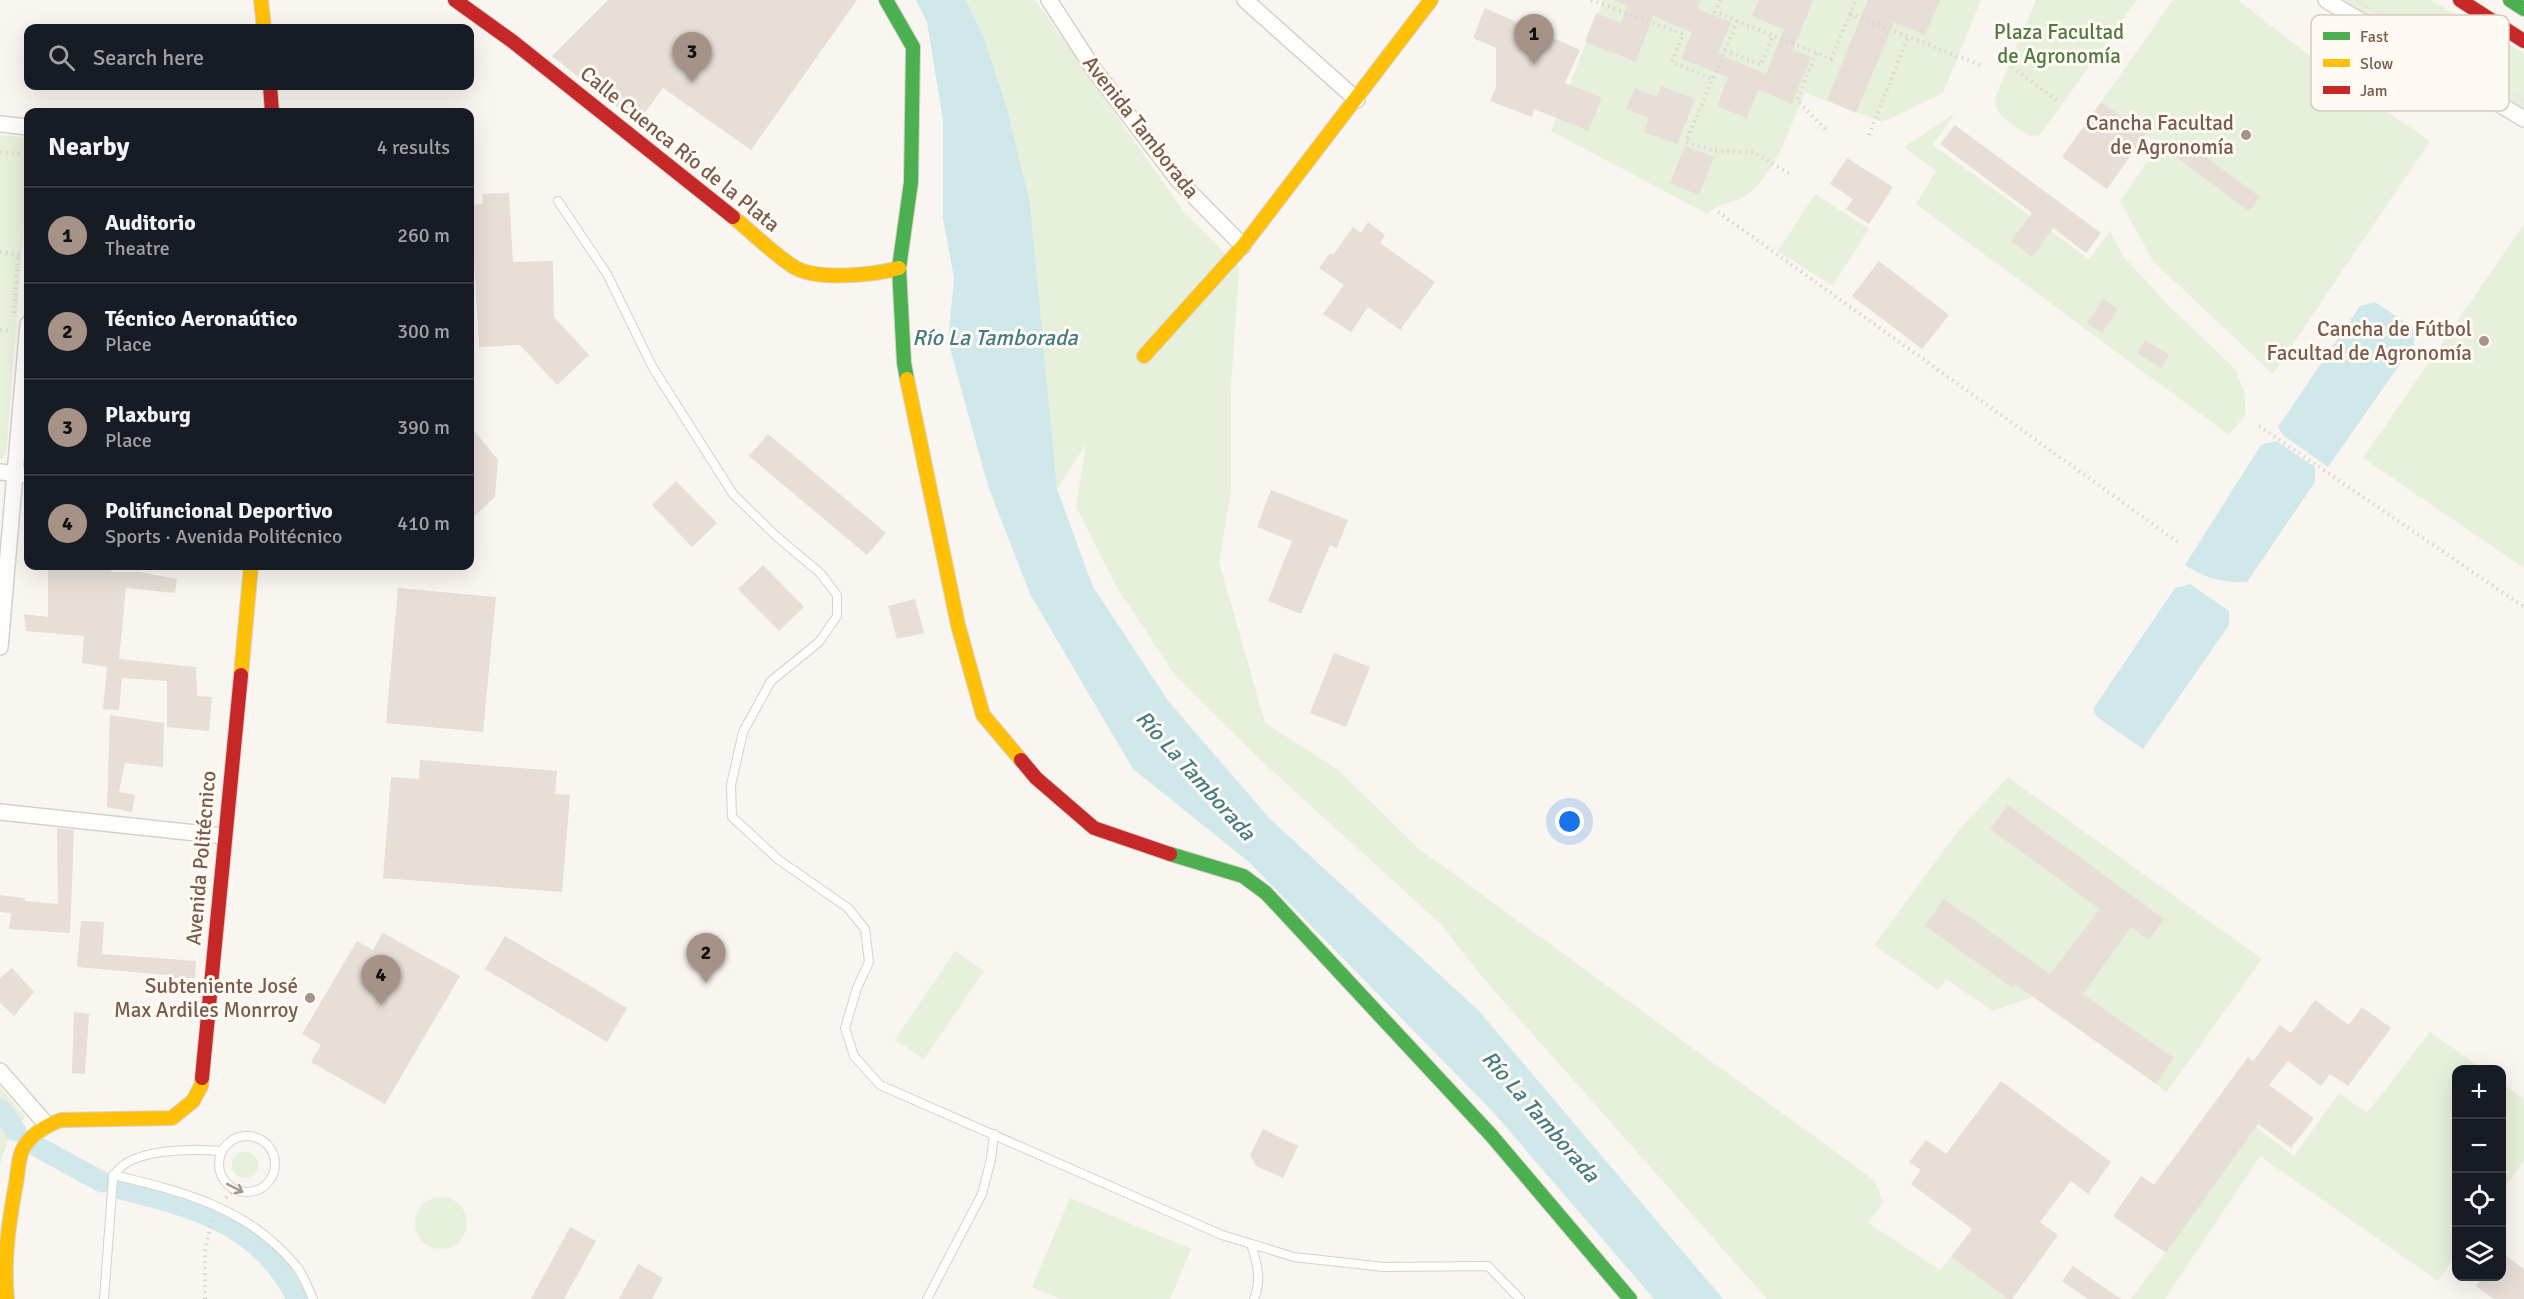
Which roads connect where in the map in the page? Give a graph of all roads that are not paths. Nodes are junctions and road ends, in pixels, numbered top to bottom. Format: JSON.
{"nodes":[{"id":1,"x":261,"y":0,"type":"edge"},
{"id":2,"x":455,"y":0,"type":"edge"},
{"id":3,"x":886,"y":0,"type":"edge"},
{"id":4,"x":1049,"y":0,"type":"edge"},
{"id":5,"x":1245,"y":0,"type":"edge"},
{"id":6,"x":1431,"y":0,"type":"edge"},
{"id":7,"x":2326,"y":0,"type":"edge"},
{"id":8,"x":2460,"y":0,"type":"edge"},
{"id":9,"x":2510,"y":0,"type":"edge"},
{"id":10,"x":2524,"y":9,"type":"edge"},
{"id":11,"x":2351,"y":15,"type":"edge"},
{"id":12,"x":2483,"y":15,"type":"edge"},
{"id":13,"x":264,"y":24,"type":"edge"},
{"id":14,"x":2509,"y":31,"type":"edge"},
{"id":15,"x":2524,"y":41,"type":"edge"},
{"id":16,"x":270,"y":90,"type":"edge"},
{"id":17,"x":1357,"y":100,"type":"junction"},
{"id":18,"x":272,"y":108,"type":"edge"},
{"id":19,"x":2509,"y":110,"type":"edge"},
{"id":20,"x":2524,"y":119,"type":"edge"},
{"id":21,"x":0,"y":124,"type":"edge"},
{"id":22,"x":24,"y":127,"type":"edge"},
{"id":23,"x":558,"y":201,"type":"dead end"},
{"id":24,"x":1243,"y":246,"type":"junction"},
{"id":25,"x":899,"y":268,"type":"junction"},
{"id":26,"x":22,"y":328,"type":"edge"},
{"id":27,"x":1144,"y":356,"type":"dead end"},
{"id":28,"x":14,"y":473,"type":"edge"},
{"id":29,"x":251,"y":570,"type":"edge"},
{"id":30,"x":0,"y":647,"type":"edge"},
{"id":31,"x":0,"y":812,"type":"edge"},
{"id":32,"x":224,"y":836,"type":"junction"},
{"id":33,"x":0,"y":1071,"type":"edge"},
{"id":34,"x":42,"y":1127,"type":"junction"},
{"id":35,"x":994,"y":1134,"type":"junction"},
{"id":36,"x":222,"y":1150,"type":"junction"},
{"id":37,"x":113,"y":1176,"type":"junction"},
{"id":38,"x":1251,"y":1244,"type":"junction"},
{"id":39,"x":7,"y":1299,"type":"edge"},
{"id":40,"x":104,"y":1299,"type":"edge"},
{"id":41,"x":313,"y":1299,"type":"edge"},
{"id":42,"x":927,"y":1299,"type":"edge"},
{"id":43,"x":1254,"y":1299,"type":"edge"},
{"id":44,"x":1520,"y":1299,"type":"edge"},
{"id":45,"x":1630,"y":1299,"type":"edge"}],
"edges":[{"from":1,"to":13,"type":"main road"},
{"from":2,"to":25,"type":"main road","name":"Calle Cuenca Río de la Plata"},
{"from":3,"to":25,"type":"main road"},
{"from":4,"to":24,"type":"street","name":"Avenida Tamborada"},
{"from":5,"to":17,"type":"street"},
{"from":6,"to":17,"type":"main road"},
{"from":7,"to":11,"type":"street"},
{"from":8,"to":12,"type":"main road"},
{"from":9,"to":10,"type":"main road"},
{"from":14,"to":15,"type":"main road"},
{"from":16,"to":18,"type":"main road"},
{"from":17,"to":24,"type":"main road"},
{"from":19,"to":20,"type":"street"},
{"from":21,"to":22,"type":"street"},
{"from":23,"to":35,"type":"lane"},
{"from":24,"to":27,"type":"main road"},
{"from":25,"to":45,"type":"main road"},
{"from":26,"to":28,"type":"street"},
{"from":28,"to":30,"type":"street"},
{"from":29,"to":32,"type":"main road","name":"Avenida Politécnico"},
{"from":31,"to":32,"type":"street"},
{"from":32,"to":34,"type":"main road","name":"Avenida Politécnico"},
{"from":33,"to":34,"type":"street"},
{"from":34,"to":39,"type":"main road"},
{"from":35,"to":38,"type":"lane"},
{"from":35,"to":42,"type":"lane"},
{"from":36,"to":36,"type":"lane","one_way":true},
{"from":36,"to":37,"type":"lane"},
{"from":37,"to":40,"type":"lane"},
{"from":37,"to":41,"type":"lane"},
{"from":38,"to":43,"type":"lane"},
{"from":38,"to":44,"type":"lane"}]}
